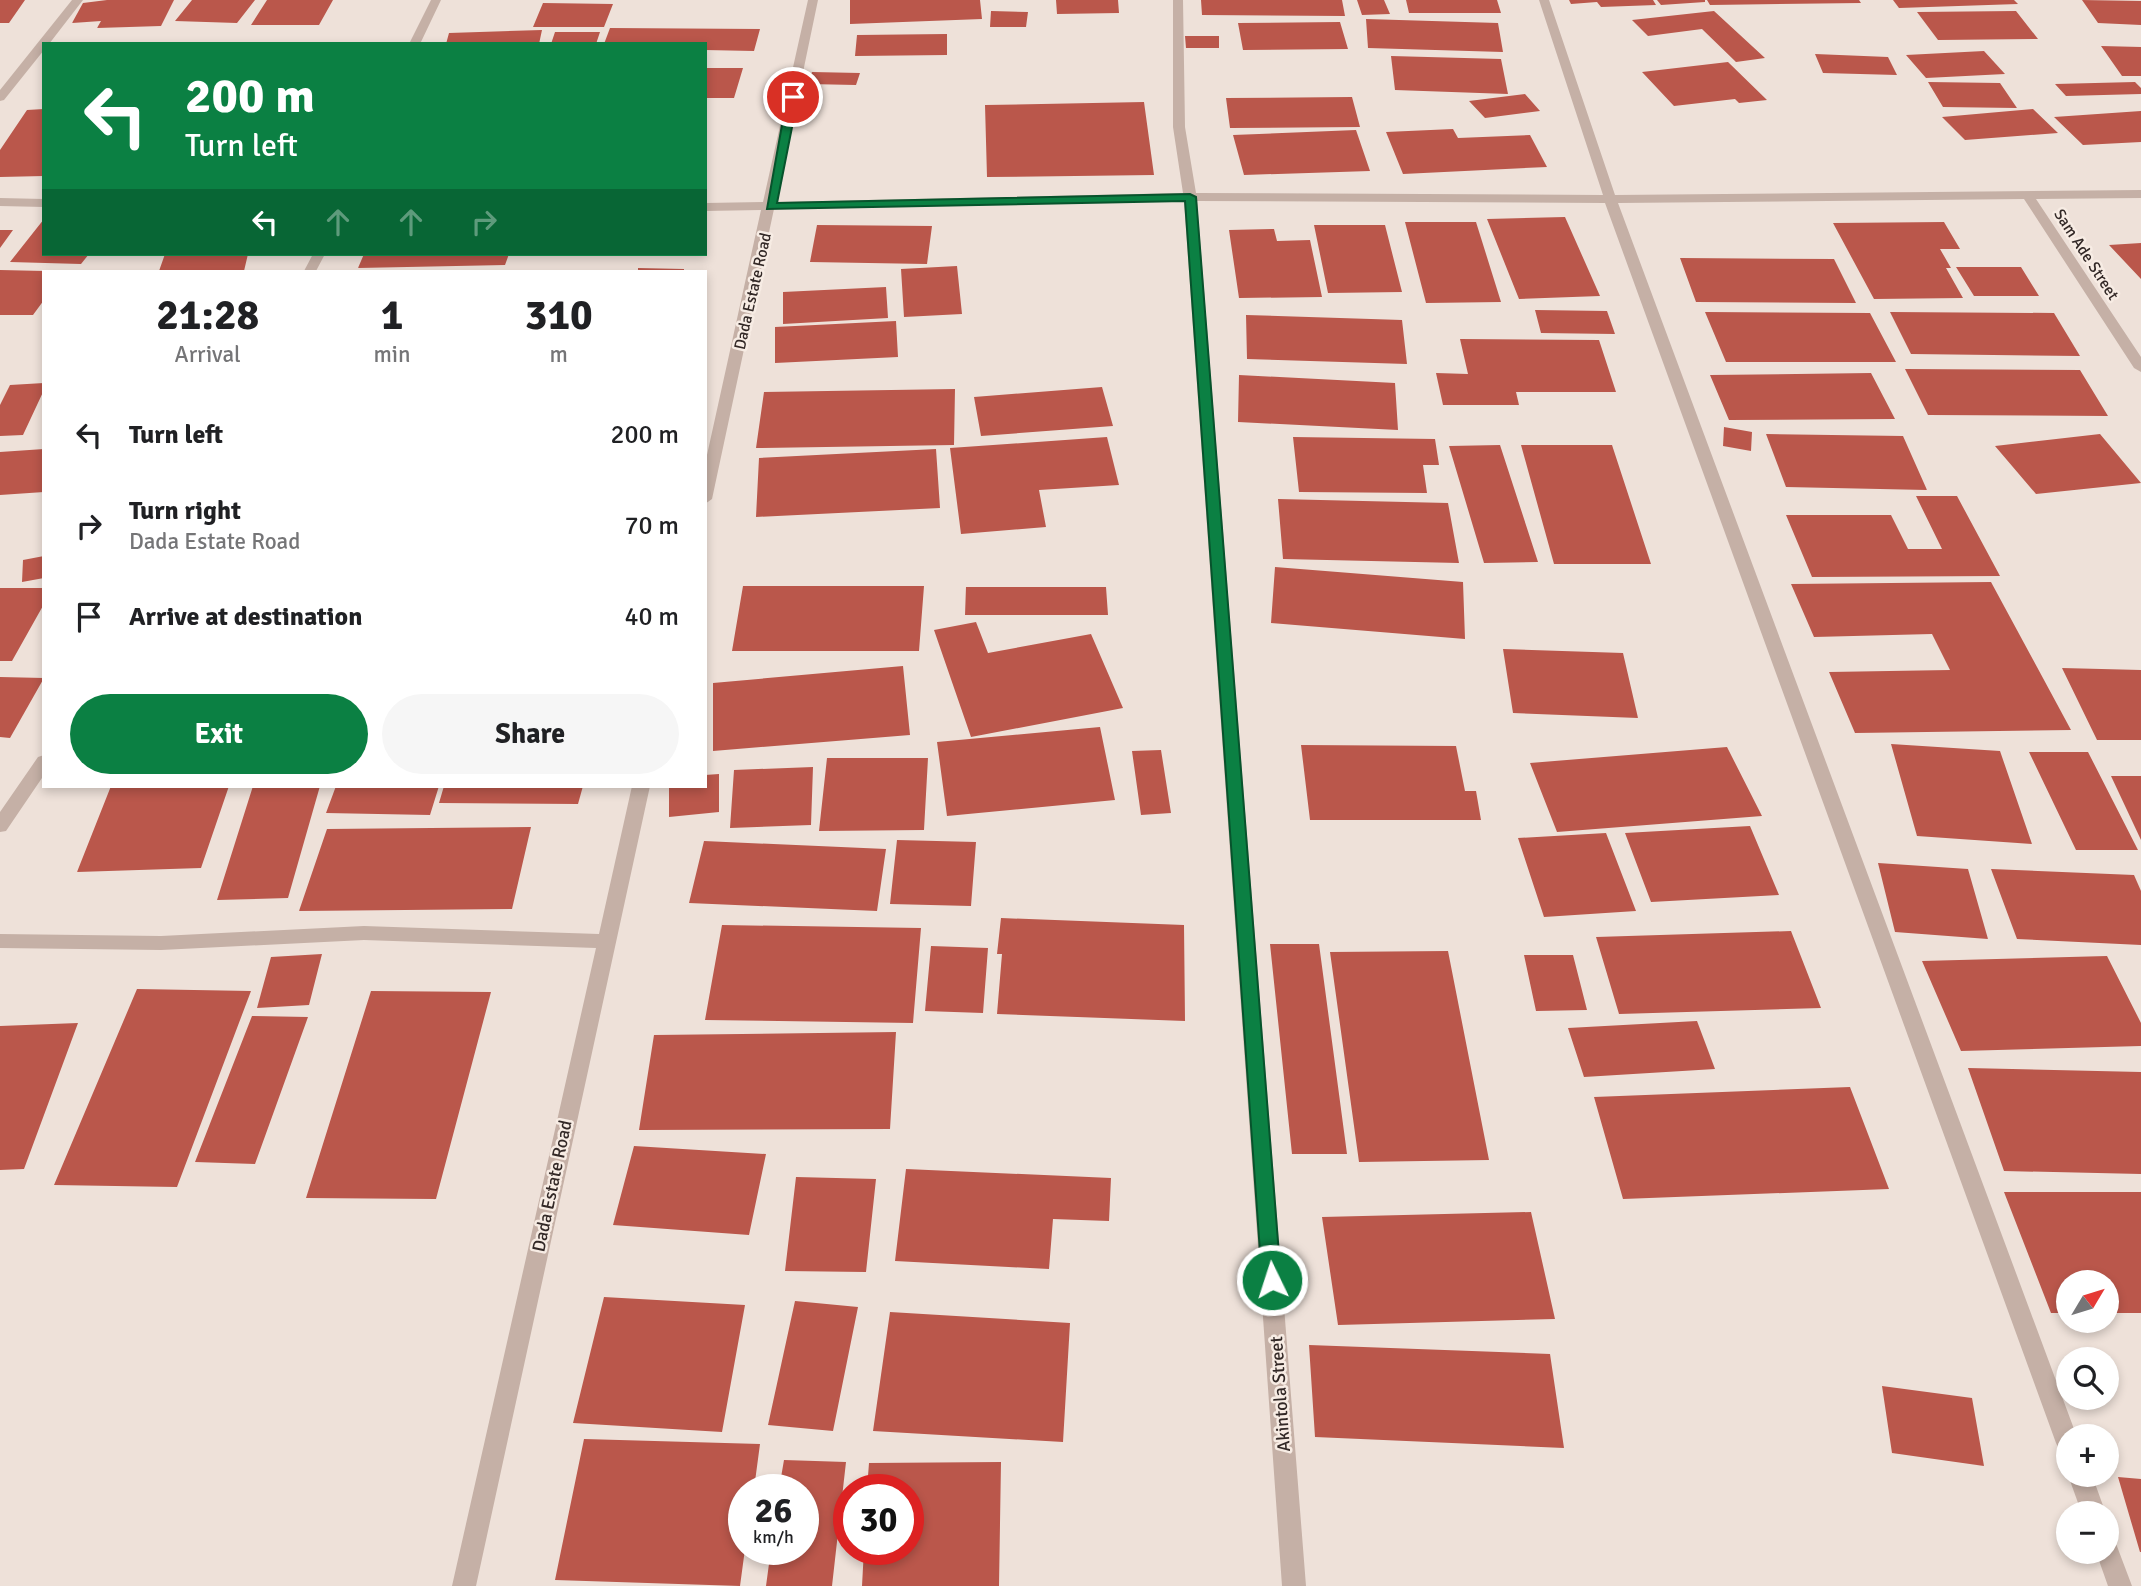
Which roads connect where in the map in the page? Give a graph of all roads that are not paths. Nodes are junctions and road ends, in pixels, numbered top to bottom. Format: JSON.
{"nodes":[{"id":1,"x":78,"y":0,"type":"edge"},
{"id":2,"x":436,"y":0,"type":"edge"},
{"id":3,"x":813,"y":0,"type":"edge"},
{"id":4,"x":1178,"y":0,"type":"edge"},
{"id":5,"x":1544,"y":0,"type":"edge"},
{"id":6,"x":45,"y":42,"type":"edge"},
{"id":7,"x":415,"y":42,"type":"edge"},
{"id":8,"x":42,"y":45,"type":"edge"},
{"id":9,"x":0,"y":98,"type":"edge"},
{"id":10,"x":2027,"y":194,"type":"junction"},
{"id":11,"x":2141,"y":194,"type":"edge"},
{"id":12,"x":1190,"y":197,"type":"junction"},
{"id":13,"x":1610,"y":198,"type":"junction"},
{"id":14,"x":0,"y":202,"type":"edge"},
{"id":15,"x":42,"y":203,"type":"edge"},
{"id":16,"x":771,"y":206,"type":"junction"},
{"id":17,"x":707,"y":207,"type":"edge"},
{"id":18,"x":2141,"y":369,"type":"edge"},
{"id":19,"x":707,"y":490,"type":"edge"},
{"id":20,"x":42,"y":764,"type":"edge"},
{"id":21,"x":641,"y":788,"type":"edge"},
{"id":22,"x":0,"y":826,"type":"edge"},
{"id":23,"x":606,"y":941,"type":"junction"},
{"id":24,"x":0,"y":942,"type":"edge"},
{"id":25,"x":2061,"y":1424,"type":"edge"},
{"id":26,"x":2112,"y":1564,"type":"edge"},
{"id":27,"x":464,"y":1586,"type":"edge"},
{"id":28,"x":1294,"y":1586,"type":"edge"},
{"id":29,"x":2120,"y":1586,"type":"edge"}],
"edges":[{"from":1,"to":6,"type":"street"},
{"from":2,"to":7,"type":"street"},
{"from":3,"to":16,"type":"street","name":"Dada Estate Road"},
{"from":4,"to":12,"type":"street","name":"Akintola Street"},
{"from":5,"to":13,"type":"street"},
{"from":8,"to":9,"type":"street"},
{"from":10,"to":11,"type":"street"},
{"from":10,"to":13,"type":"street"},
{"from":10,"to":18,"type":"street","name":"Sam Ade Street"},
{"from":12,"to":13,"type":"street"},
{"from":12,"to":16,"type":"street"},
{"from":12,"to":28,"type":"street","name":"Akintola Street"},
{"from":13,"to":25,"type":"street"},
{"from":14,"to":15,"type":"street"},
{"from":16,"to":17,"type":"street"},
{"from":16,"to":19,"type":"street","name":"Dada Estate Road"},
{"from":20,"to":22,"type":"street"},
{"from":21,"to":23,"type":"street","name":"Dada Estate Road"},
{"from":23,"to":24,"type":"street"},
{"from":23,"to":27,"type":"street","name":"Dada Estate Road"},
{"from":26,"to":29,"type":"street"}]}
